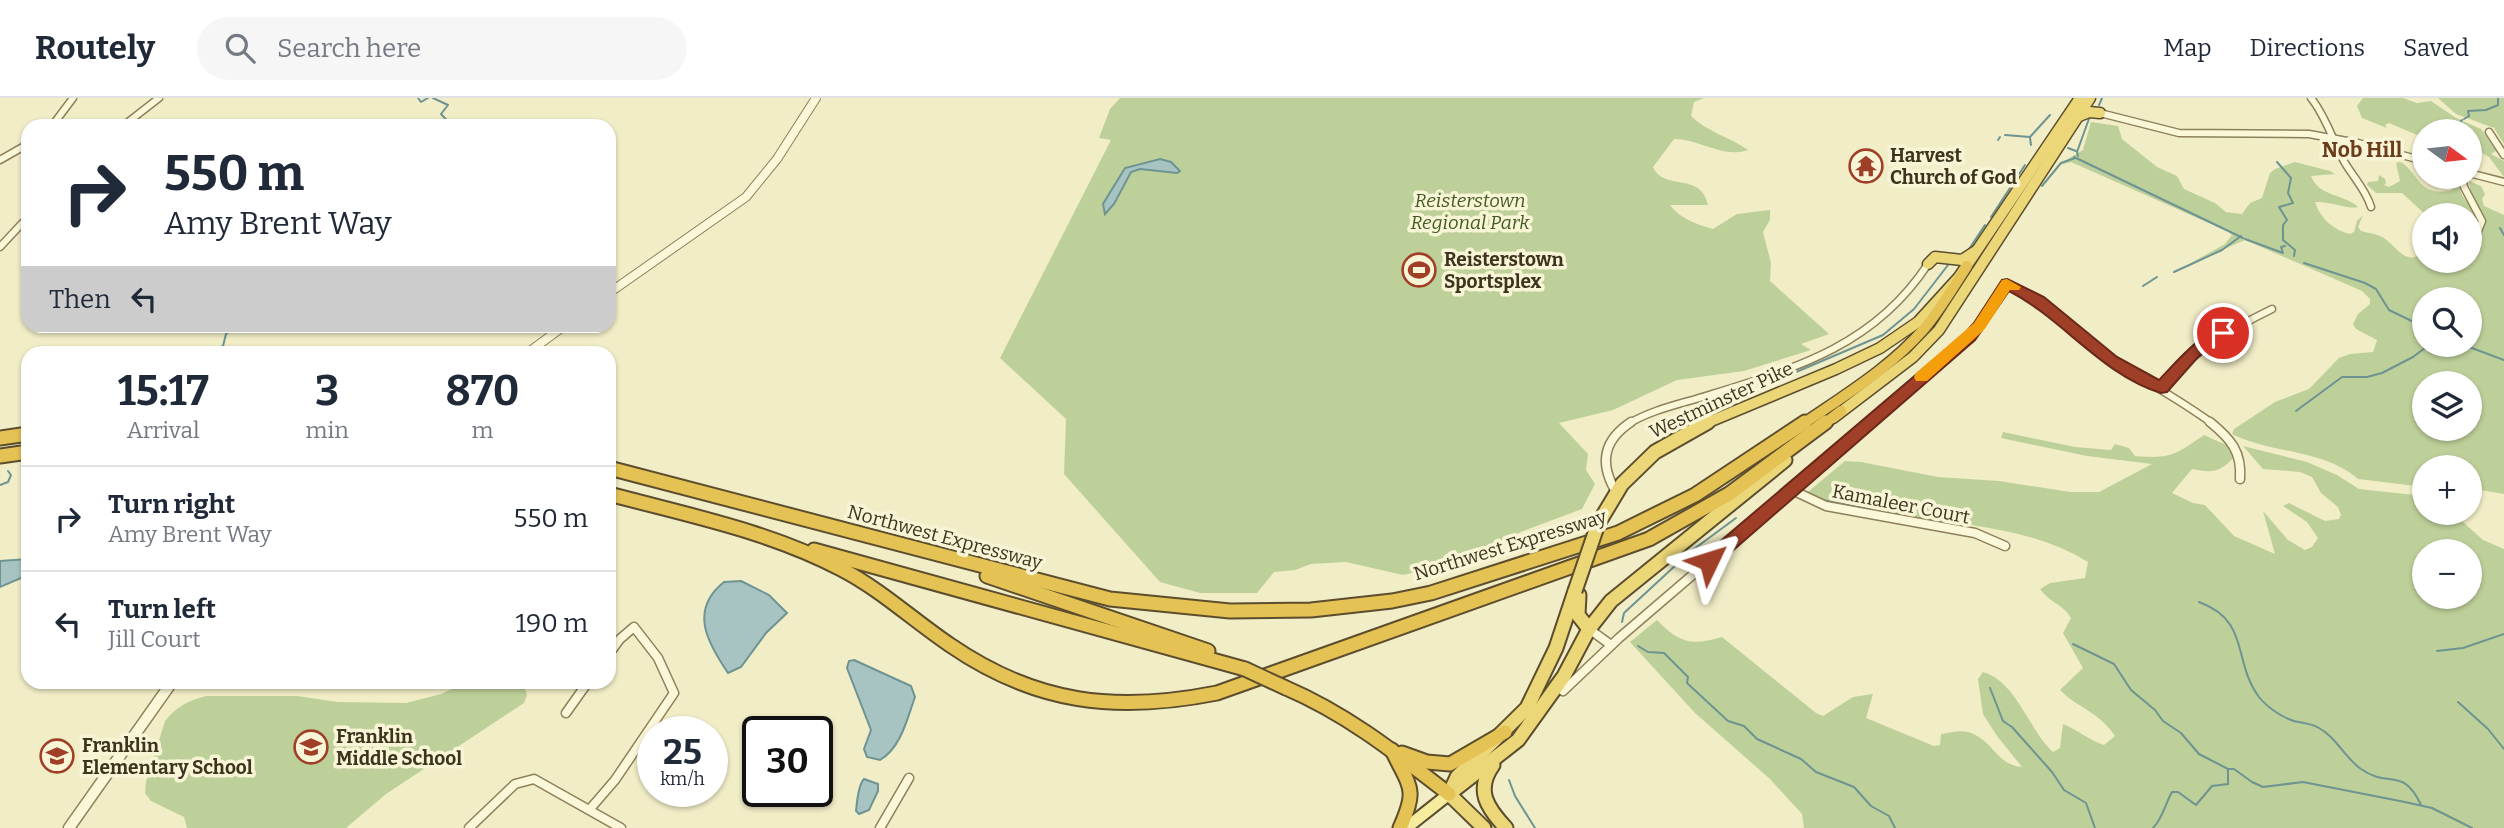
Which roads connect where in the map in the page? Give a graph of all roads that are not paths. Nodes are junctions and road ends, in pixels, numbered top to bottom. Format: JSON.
{"nodes":[{"id":1,"x":73,"y":98,"type":"edge"},
{"id":2,"x":159,"y":98,"type":"edge"},
{"id":3,"x":816,"y":98,"type":"edge"},
{"id":4,"x":2080,"y":98,"type":"edge"},
{"id":5,"x":2090,"y":98,"type":"edge"},
{"id":6,"x":2311,"y":98,"type":"edge"},
{"id":7,"x":2100,"y":113,"type":"junction"},
{"id":8,"x":2079,"y":117,"type":"junction"},
{"id":9,"x":57,"y":119,"type":"edge"},
{"id":10,"x":132,"y":119,"type":"edge"},
{"id":11,"x":2489,"y":132,"type":"dead end"},
{"id":12,"x":2334,"y":138,"type":"junction"},
{"id":13,"x":21,"y":148,"type":"edge"},
{"id":14,"x":2504,"y":155,"type":"edge"},
{"id":15,"x":2412,"y":158,"type":"edge"},
{"id":16,"x":0,"y":160,"type":"edge"},
{"id":17,"x":2482,"y":176,"type":"edge"},
{"id":18,"x":2504,"y":182,"type":"edge"},
{"id":19,"x":2371,"y":207,"type":"dead end"},
{"id":20,"x":21,"y":224,"type":"edge"},
{"id":21,"x":0,"y":247,"type":"edge"},
{"id":22,"x":1979,"y":249,"type":"junction"},
{"id":23,"x":1928,"y":264,"type":"joint"},
{"id":24,"x":1967,"y":266,"type":"junction"},
{"id":25,"x":616,"y":288,"type":"edge"},
{"id":26,"x":2272,"y":309,"type":"dead end"},
{"id":27,"x":554,"y":333,"type":"edge"},
{"id":28,"x":537,"y":346,"type":"edge"},
{"id":29,"x":2161,"y":388,"type":"junction"},
{"id":30,"x":1841,"y":411,"type":"junction"},
{"id":31,"x":21,"y":436,"type":"edge"},
{"id":32,"x":0,"y":438,"type":"edge"},
{"id":33,"x":21,"y":453,"type":"edge"},
{"id":34,"x":0,"y":456,"type":"edge"},
{"id":35,"x":616,"y":470,"type":"edge"},
{"id":36,"x":2240,"y":479,"type":"dead end"},
{"id":37,"x":1615,"y":490,"type":"junction"},
{"id":38,"x":1792,"y":490,"type":"junction"},
{"id":39,"x":616,"y":496,"type":"edge"},
{"id":40,"x":819,"y":524,"type":"junction"},
{"id":41,"x":740,"y":530,"type":"junction"},
{"id":42,"x":2005,"y":546,"type":"dead end"},
{"id":43,"x":1578,"y":590,"type":"junction"},
{"id":44,"x":1589,"y":629,"type":"junction"},
{"id":45,"x":1558,"y":641,"type":"junction"},
{"id":46,"x":616,"y":644,"type":"edge"},
{"id":47,"x":1611,"y":645,"type":"junction"},
{"id":48,"x":1245,"y":669,"type":"junction"},
{"id":49,"x":167,"y":689,"type":"edge"},
{"id":50,"x":583,"y":689,"type":"edge"},
{"id":51,"x":1559,"y":689,"type":"junction"},
{"id":52,"x":566,"y":712,"type":"dead end"},
{"id":53,"x":1511,"y":736,"type":"junction"},
{"id":54,"x":1392,"y":749,"type":"junction"},
{"id":55,"x":909,"y":778,"type":"dead end"},
{"id":56,"x":1449,"y":794,"type":"junction"},
{"id":57,"x":590,"y":809,"type":"junction"},
{"id":58,"x":69,"y":828,"type":"edge"},
{"id":59,"x":469,"y":828,"type":"edge"},
{"id":60,"x":621,"y":828,"type":"edge"},
{"id":61,"x":880,"y":828,"type":"edge"},
{"id":62,"x":1400,"y":828,"type":"edge"},
{"id":63,"x":1406,"y":828,"type":"edge"},
{"id":64,"x":1484,"y":828,"type":"edge"},
{"id":65,"x":1506,"y":828,"type":"edge"}],
"edges":[{"from":1,"to":9,"type":"street"},
{"from":2,"to":10,"type":"street"},
{"from":3,"to":25,"type":"street"},
{"from":4,"to":22,"type":"highway","name":"Westminster Pike"},
{"from":5,"to":7,"type":"highway"},
{"from":5,"to":8,"type":"highway"},
{"from":6,"to":12,"type":"street"},
{"from":7,"to":8,"type":"highway"},
{"from":7,"to":12,"type":"street"},
{"from":8,"to":30,"type":"highway"},
{"from":11,"to":14,"type":"street"},
{"from":12,"to":15,"type":"street"},
{"from":12,"to":19,"type":"street"},
{"from":13,"to":16,"type":"street"},
{"from":17,"to":18,"type":"street"},
{"from":20,"to":21,"type":"street"},
{"from":22,"to":23,"type":"highway"},
{"from":22,"to":24,"type":"highway","name":"Westminster Pike"},
{"from":23,"to":37,"type":"street"},
{"from":24,"to":37,"type":"highway","name":"Westminster Pike"},
{"from":24,"to":40,"type":"highway","name":"Northwest Expressway"},
{"from":26,"to":29,"type":"street"},
{"from":27,"to":28,"type":"street"},
{"from":29,"to":36,"type":"street"},
{"from":29,"to":38,"type":"street"},
{"from":30,"to":41,"type":"highway","name":"Northwest Expressway"},
{"from":30,"to":44,"type":"highway"},
{"from":31,"to":32,"type":"highway"},
{"from":33,"to":34,"type":"highway"},
{"from":35,"to":40,"type":"highway","name":"Northwest Expressway"},
{"from":37,"to":43,"type":"highway","name":"Westminster Pike","bridge":true},
{"from":38,"to":42,"type":"street","name":"Kamaleer Court"},
{"from":38,"to":47,"type":"street"},
{"from":39,"to":41,"type":"highway","name":"Northwest Expressway"},
{"from":40,"to":48,"type":"highway"},
{"from":41,"to":48,"type":"highway"},
{"from":43,"to":44,"type":"highway"},
{"from":43,"to":45,"type":"highway","name":"Westminster Pike"},
{"from":44,"to":45,"type":"highway"},
{"from":44,"to":47,"type":"street"},
{"from":44,"to":51,"type":"highway"},
{"from":45,"to":51,"type":"highway"},
{"from":45,"to":53,"type":"highway","name":"Westminster Pike"},
{"from":46,"to":57,"type":"street"},
{"from":47,"to":51,"type":"street"},
{"from":48,"to":54,"type":"highway","bridge":true},
{"from":49,"to":58,"type":"street"},
{"from":50,"to":52,"type":"street"},
{"from":51,"to":53,"type":"highway"},
{"from":53,"to":54,"type":"highway"},
{"from":53,"to":56,"type":"highway","name":"Westminster Pike"},
{"from":53,"to":65,"type":"highway"},
{"from":54,"to":56,"type":"highway"},
{"from":54,"to":62,"type":"highway"},
{"from":55,"to":61,"type":"street"},
{"from":56,"to":63,"type":"main road","name":"Westminster Pike"},
{"from":56,"to":64,"type":"highway"},
{"from":57,"to":59,"type":"street"},
{"from":57,"to":60,"type":"street"}]}
